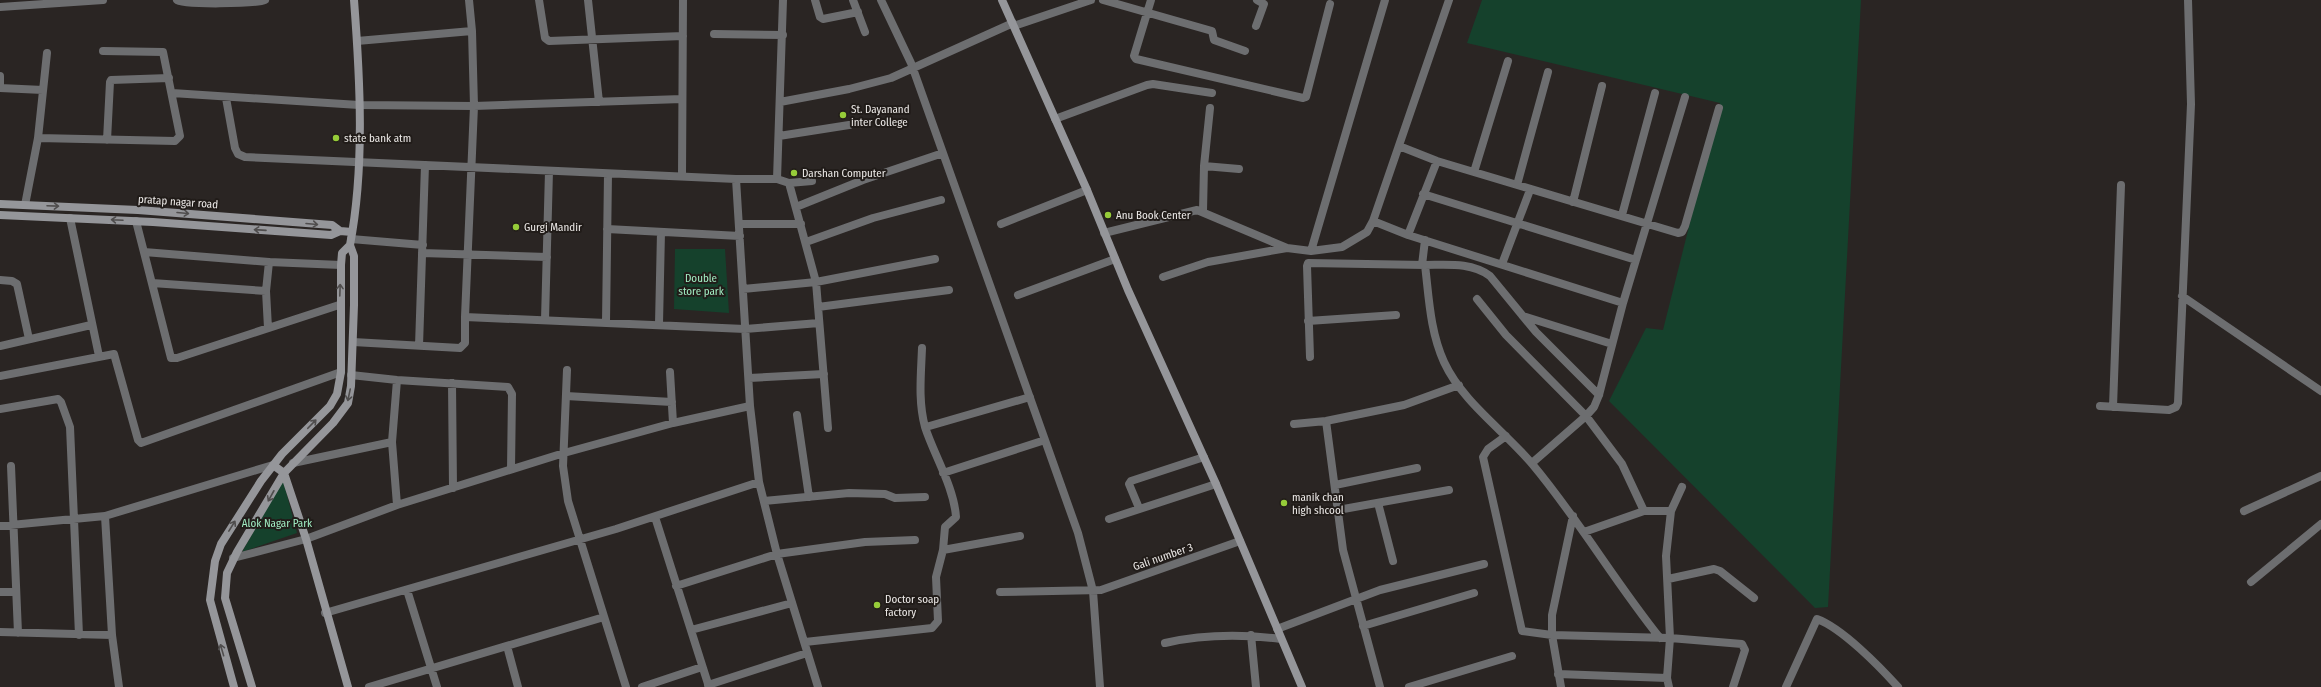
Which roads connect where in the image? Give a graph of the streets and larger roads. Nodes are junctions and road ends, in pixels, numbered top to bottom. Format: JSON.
{"nodes":[{"id":1,"x":103,"y":0,"type":"edge"},
{"id":2,"x":176,"y":0,"type":"edge"},
{"id":3,"x":266,"y":0,"type":"edge"},
{"id":4,"x":354,"y":0,"type":"edge"},
{"id":5,"x":469,"y":0,"type":"edge"},
{"id":6,"x":540,"y":0,"type":"edge"},
{"id":7,"x":588,"y":0,"type":"edge"},
{"id":8,"x":683,"y":0,"type":"edge"},
{"id":9,"x":783,"y":0,"type":"edge"},
{"id":10,"x":815,"y":0,"type":"edge"},
{"id":11,"x":853,"y":0,"type":"edge"},
{"id":12,"x":882,"y":0,"type":"edge"},
{"id":13,"x":1002,"y":0,"type":"edge"},
{"id":14,"x":1091,"y":0,"type":"edge"},
{"id":15,"x":1103,"y":0,"type":"edge"},
{"id":16,"x":1151,"y":0,"type":"edge"},
{"id":17,"x":1257,"y":0,"type":"edge"},
{"id":18,"x":1386,"y":0,"type":"edge"},
{"id":19,"x":1449,"y":0,"type":"edge"},
{"id":20,"x":2188,"y":0,"type":"edge"},
{"id":21,"x":196,"y":2,"type":"edge"},
{"id":22,"x":1330,"y":4,"type":"dead end"},
{"id":23,"x":0,"y":7,"type":"edge"},
{"id":24,"x":858,"y":12,"type":"junction"},
{"id":25,"x":1147,"y":12,"type":"junction"},
{"id":26,"x":1013,"y":25,"type":"junction"},
{"id":27,"x":1256,"y":26,"type":"dead end"},
{"id":28,"x":472,"y":31,"type":"junction"},
{"id":29,"x":865,"y":32,"type":"dead end"},
{"id":30,"x":714,"y":34,"type":"dead end"},
{"id":31,"x":783,"y":34,"type":"junction"},
{"id":32,"x":683,"y":36,"type":"junction"},
{"id":33,"x":592,"y":40,"type":"junction"},
{"id":34,"x":357,"y":41,"type":"junction"},
{"id":35,"x":1245,"y":50,"type":"dead end"},
{"id":36,"x":103,"y":51,"type":"dead end"},
{"id":37,"x":47,"y":53,"type":"dead end"},
{"id":38,"x":1508,"y":61,"type":"dead end"},
{"id":39,"x":913,"y":67,"type":"junction"},
{"id":40,"x":1548,"y":72,"type":"dead end"},
{"id":41,"x":0,"y":76,"type":"edge"},
{"id":42,"x":169,"y":78,"type":"junction"},
{"id":43,"x":1602,"y":86,"type":"dead end"},
{"id":44,"x":0,"y":88,"type":"edge"},
{"id":45,"x":43,"y":90,"type":"junction"},
{"id":46,"x":1212,"y":93,"type":"dead end"},
{"id":47,"x":1655,"y":93,"type":"dead end"},
{"id":48,"x":172,"y":94,"type":"junction"},
{"id":49,"x":1685,"y":97,"type":"dead end"},
{"id":50,"x":226,"y":98,"type":"junction"},
{"id":51,"x":682,"y":98,"type":"junction"},
{"id":52,"x":599,"y":102,"type":"junction"},
{"id":53,"x":780,"y":102,"type":"junction"},
{"id":54,"x":359,"y":105,"type":"junction"},
{"id":55,"x":474,"y":106,"type":"junction"},
{"id":56,"x":1210,"y":108,"type":"dead end"},
{"id":57,"x":1719,"y":108,"type":"dead end"},
{"id":58,"x":1055,"y":119,"type":"junction"},
{"id":59,"x":849,"y":124,"type":"dead end"},
{"id":60,"x":779,"y":136,"type":"junction"},
{"id":61,"x":38,"y":138,"type":"junction"},
{"id":62,"x":107,"y":140,"type":"junction"},
{"id":63,"x":1399,"y":146,"type":"junction"},
{"id":64,"x":943,"y":153,"type":"junction"},
{"id":65,"x":1437,"y":161,"type":"junction"},
{"id":66,"x":358,"y":164,"type":"junction"},
{"id":67,"x":425,"y":165,"type":"junction"},
{"id":68,"x":1204,"y":166,"type":"junction"},
{"id":69,"x":472,"y":168,"type":"junction"},
{"id":70,"x":1239,"y":169,"type":"dead end"},
{"id":71,"x":549,"y":171,"type":"junction"},
{"id":72,"x":1474,"y":172,"type":"junction"},
{"id":73,"x":608,"y":174,"type":"junction"},
{"id":74,"x":682,"y":176,"type":"junction"},
{"id":75,"x":736,"y":179,"type":"junction"},
{"id":76,"x":777,"y":179,"type":"junction"},
{"id":77,"x":812,"y":181,"type":"dead end"},
{"id":78,"x":790,"y":183,"type":"junction"},
{"id":79,"x":1517,"y":185,"type":"junction"},
{"id":80,"x":2121,"y":185,"type":"dead end"},
{"id":81,"x":1087,"y":190,"type":"junction"},
{"id":82,"x":1530,"y":190,"type":"junction"},
{"id":83,"x":1423,"y":194,"type":"junction"},
{"id":84,"x":941,"y":200,"type":"dead end"},
{"id":85,"x":1573,"y":202,"type":"junction"},
{"id":86,"x":0,"y":204,"type":"edge"},
{"id":87,"x":26,"y":205,"type":"junction"},
{"id":88,"x":796,"y":207,"type":"junction"},
{"id":89,"x":1202,"y":210,"type":"junction"},
{"id":90,"x":0,"y":215,"type":"edge"},
{"id":91,"x":1622,"y":215,"type":"junction"},
{"id":92,"x":70,"y":218,"type":"junction"},
{"id":93,"x":136,"y":221,"type":"junction"},
{"id":94,"x":1373,"y":221,"type":"junction"},
{"id":95,"x":1519,"y":223,"type":"junction"},
{"id":96,"x":739,"y":224,"type":"junction"},
{"id":97,"x":801,"y":224,"type":"junction"},
{"id":98,"x":1001,"y":224,"type":"dead end"},
{"id":99,"x":1648,"y":224,"type":"junction"},
{"id":100,"x":607,"y":229,"type":"junction"},
{"id":101,"x":340,"y":231,"type":"junction"},
{"id":102,"x":661,"y":232,"type":"junction"},
{"id":103,"x":1104,"y":234,"type":"junction"},
{"id":104,"x":1408,"y":235,"type":"junction"},
{"id":105,"x":740,"y":236,"type":"junction"},
{"id":106,"x":351,"y":239,"type":"junction"},
{"id":107,"x":1425,"y":240,"type":"junction"},
{"id":108,"x":806,"y":242,"type":"junction"},
{"id":109,"x":1287,"y":248,"type":"junction"},
{"id":110,"x":422,"y":249,"type":"junction"},
{"id":111,"x":1311,"y":251,"type":"junction"},
{"id":112,"x":144,"y":252,"type":"junction"},
{"id":113,"x":468,"y":254,"type":"junction"},
{"id":114,"x":547,"y":257,"type":"junction"},
{"id":115,"x":935,"y":259,"type":"dead end"},
{"id":116,"x":1114,"y":259,"type":"junction"},
{"id":117,"x":1636,"y":260,"type":"junction"},
{"id":118,"x":268,"y":262,"type":"junction"},
{"id":119,"x":1502,"y":264,"type":"junction"},
{"id":120,"x":340,"y":265,"type":"junction"},
{"id":121,"x":1423,"y":265,"type":"junction"},
{"id":122,"x":1163,"y":277,"type":"dead end"},
{"id":123,"x":0,"y":280,"type":"edge"},
{"id":124,"x":816,"y":282,"type":"junction"},
{"id":125,"x":152,"y":283,"type":"junction"},
{"id":126,"x":743,"y":289,"type":"junction"},
{"id":127,"x":949,"y":290,"type":"dead end"},
{"id":128,"x":266,"y":291,"type":"junction"},
{"id":129,"x":1018,"y":295,"type":"dead end"},
{"id":130,"x":2182,"y":296,"type":"junction"},
{"id":131,"x":1477,"y":299,"type":"dead end"},
{"id":132,"x":1623,"y":303,"type":"junction"},
{"id":133,"x":339,"y":305,"type":"junction"},
{"id":134,"x":818,"y":307,"type":"junction"},
{"id":135,"x":1396,"y":315,"type":"dead end"},
{"id":136,"x":465,"y":316,"type":"junction"},
{"id":137,"x":1522,"y":316,"type":"junction"},
{"id":138,"x":545,"y":320,"type":"junction"},
{"id":139,"x":1308,"y":321,"type":"junction"},
{"id":140,"x":606,"y":322,"type":"junction"},
{"id":141,"x":819,"y":323,"type":"junction"},
{"id":142,"x":659,"y":324,"type":"junction"},
{"id":143,"x":91,"y":325,"type":"junction"},
{"id":144,"x":268,"y":328,"type":"junction"},
{"id":145,"x":746,"y":329,"type":"junction"},
{"id":146,"x":29,"y":339,"type":"junction"},
{"id":147,"x":352,"y":342,"type":"junction"},
{"id":148,"x":1612,"y":344,"type":"junction"},
{"id":149,"x":0,"y":346,"type":"edge"},
{"id":150,"x":419,"y":346,"type":"junction"},
{"id":151,"x":922,"y":348,"type":"dead end"},
{"id":152,"x":99,"y":356,"type":"junction"},
{"id":153,"x":1310,"y":357,"type":"dead end"},
{"id":154,"x":567,"y":370,"type":"dead end"},
{"id":155,"x":341,"y":372,"type":"junction"},
{"id":156,"x":670,"y":372,"type":"dead end"},
{"id":157,"x":824,"y":374,"type":"junction"},
{"id":158,"x":351,"y":375,"type":"junction"},
{"id":159,"x":0,"y":376,"type":"edge"},
{"id":160,"x":749,"y":378,"type":"junction"},
{"id":161,"x":397,"y":380,"type":"junction"},
{"id":162,"x":452,"y":382,"type":"junction"},
{"id":163,"x":1460,"y":385,"type":"junction"},
{"id":164,"x":2321,"y":391,"type":"edge"},
{"id":165,"x":1599,"y":395,"type":"junction"},
{"id":166,"x":566,"y":396,"type":"junction"},
{"id":167,"x":1030,"y":397,"type":"junction"},
{"id":168,"x":672,"y":402,"type":"junction"},
{"id":169,"x":750,"y":406,"type":"junction"},
{"id":170,"x":2100,"y":406,"type":"dead end"},
{"id":171,"x":2113,"y":406,"type":"junction"},
{"id":172,"x":0,"y":408,"type":"edge"},
{"id":173,"x":797,"y":415,"type":"dead end"},
{"id":174,"x":1586,"y":416,"type":"junction"},
{"id":175,"x":1326,"y":421,"type":"junction"},
{"id":176,"x":673,"y":423,"type":"junction"},
{"id":177,"x":1294,"y":424,"type":"dead end"},
{"id":178,"x":926,"y":427,"type":"junction"},
{"id":179,"x":828,"y":428,"type":"dead end"},
{"id":180,"x":1506,"y":436,"type":"junction"},
{"id":181,"x":1045,"y":440,"type":"junction"},
{"id":182,"x":392,"y":442,"type":"junction"},
{"id":183,"x":564,"y":453,"type":"junction"},
{"id":184,"x":1204,"y":457,"type":"junction"},
{"id":185,"x":293,"y":463,"type":"junction"},
{"id":186,"x":1532,"y":463,"type":"junction"},
{"id":187,"x":274,"y":465,"type":"junction"},
{"id":188,"x":11,"y":466,"type":"dead end"},
{"id":189,"x":1417,"y":468,"type":"dead end"},
{"id":190,"x":511,"y":469,"type":"junction"},
{"id":191,"x":284,"y":473,"type":"junction"},
{"id":192,"x":943,"y":473,"type":"junction"},
{"id":193,"x":2321,"y":476,"type":"edge"},
{"id":194,"x":760,"y":482,"type":"junction"},
{"id":195,"x":1216,"y":484,"type":"junction"},
{"id":196,"x":1335,"y":485,"type":"junction"},
{"id":197,"x":1682,"y":487,"type":"dead end"},
{"id":198,"x":453,"y":488,"type":"junction"},
{"id":199,"x":1449,"y":490,"type":"dead end"},
{"id":200,"x":809,"y":497,"type":"junction"},
{"id":201,"x":926,"y":497,"type":"dead end"},
{"id":202,"x":764,"y":501,"type":"junction"},
{"id":203,"x":1378,"y":503,"type":"junction"},
{"id":204,"x":397,"y":505,"type":"junction"},
{"id":205,"x":1139,"y":508,"type":"junction"},
{"id":206,"x":1338,"y":510,"type":"junction"},
{"id":207,"x":1670,"y":511,"type":"junction"},
{"id":208,"x":2244,"y":511,"type":"dead end"},
{"id":209,"x":1644,"y":512,"type":"junction"},
{"id":210,"x":105,"y":516,"type":"junction"},
{"id":211,"x":1573,"y":516,"type":"junction"},
{"id":212,"x":654,"y":517,"type":"junction"},
{"id":213,"x":1109,"y":519,"type":"dead end"},
{"id":214,"x":74,"y":520,"type":"junction"},
{"id":215,"x":13,"y":524,"type":"junction"},
{"id":216,"x":2321,"y":524,"type":"edge"},
{"id":217,"x":0,"y":526,"type":"edge"},
{"id":218,"x":1584,"y":532,"type":"junction"},
{"id":219,"x":1020,"y":536,"type":"dead end"},
{"id":220,"x":580,"y":538,"type":"junction"},
{"id":221,"x":306,"y":539,"type":"junction"},
{"id":222,"x":914,"y":540,"type":"dead end"},
{"id":223,"x":1240,"y":541,"type":"junction"},
{"id":224,"x":943,"y":550,"type":"junction"},
{"id":225,"x":777,"y":554,"type":"junction"},
{"id":226,"x":233,"y":558,"type":"junction"},
{"id":227,"x":1393,"y":561,"type":"dead end"},
{"id":228,"x":1484,"y":564,"type":"dead end"},
{"id":229,"x":1668,"y":579,"type":"junction"},
{"id":230,"x":2252,"y":582,"type":"dead end"},
{"id":231,"x":676,"y":586,"type":"junction"},
{"id":232,"x":407,"y":590,"type":"junction"},
{"id":233,"x":1087,"y":591,"type":"junction"},
{"id":234,"x":0,"y":592,"type":"edge"},
{"id":235,"x":16,"y":592,"type":"junction"},
{"id":236,"x":1000,"y":592,"type":"dead end"},
{"id":237,"x":1474,"y":593,"type":"dead end"},
{"id":238,"x":1356,"y":598,"type":"junction"},
{"id":239,"x":1754,"y":598,"type":"dead end"},
{"id":240,"x":792,"y":603,"type":"junction"},
{"id":241,"x":325,"y":613,"type":"junction"},
{"id":242,"x":604,"y":617,"type":"junction"},
{"id":243,"x":1363,"y":626,"type":"junction"},
{"id":244,"x":1277,"y":629,"type":"junction"},
{"id":245,"x":691,"y":630,"type":"junction"},
{"id":246,"x":0,"y":632,"type":"edge"},
{"id":247,"x":18,"y":634,"type":"junction"},
{"id":248,"x":79,"y":635,"type":"junction"},
{"id":249,"x":1251,"y":635,"type":"junction"},
{"id":250,"x":1552,"y":635,"type":"junction"},
{"id":251,"x":112,"y":636,"type":"junction"},
{"id":252,"x":1660,"y":638,"type":"junction"},
{"id":253,"x":1670,"y":638,"type":"junction"},
{"id":254,"x":1281,"y":639,"type":"junction"},
{"id":255,"x":805,"y":642,"type":"junction"},
{"id":256,"x":1165,"y":642,"type":"dead end"},
{"id":257,"x":507,"y":646,"type":"junction"},
{"id":258,"x":808,"y":653,"type":"junction"},
{"id":259,"x":1512,"y":656,"type":"dead end"},
{"id":260,"x":702,"y":667,"type":"junction"},
{"id":261,"x":431,"y":668,"type":"junction"},
{"id":262,"x":1558,"y":674,"type":"junction"},
{"id":263,"x":1667,"y":678,"type":"junction"},
{"id":264,"x":708,"y":686,"type":"edge"},
{"id":265,"x":119,"y":687,"type":"edge"},
{"id":266,"x":234,"y":687,"type":"edge"},
{"id":267,"x":252,"y":687,"type":"edge"},
{"id":268,"x":348,"y":687,"type":"edge"},
{"id":269,"x":369,"y":687,"type":"edge"},
{"id":270,"x":437,"y":687,"type":"edge"},
{"id":271,"x":518,"y":687,"type":"edge"},
{"id":272,"x":626,"y":687,"type":"edge"},
{"id":273,"x":642,"y":687,"type":"edge"},
{"id":274,"x":818,"y":687,"type":"edge"},
{"id":275,"x":1100,"y":687,"type":"edge"},
{"id":276,"x":1256,"y":687,"type":"edge"},
{"id":277,"x":1302,"y":687,"type":"edge"},
{"id":278,"x":1379,"y":687,"type":"edge"},
{"id":279,"x":1409,"y":687,"type":"edge"},
{"id":280,"x":1561,"y":687,"type":"edge"},
{"id":281,"x":1669,"y":687,"type":"edge"},
{"id":282,"x":1733,"y":687,"type":"edge"},
{"id":283,"x":1786,"y":687,"type":"edge"},
{"id":284,"x":1898,"y":687,"type":"edge"}],
"edges":[{"from":1,"to":23,"type":"street"},
{"from":2,"to":21,"type":"street"},
{"from":3,"to":21,"type":"street"},
{"from":4,"to":34,"type":"street"},
{"from":5,"to":28,"type":"street"},
{"from":6,"to":33,"type":"street"},
{"from":7,"to":33,"type":"street"},
{"from":8,"to":32,"type":"street"},
{"from":9,"to":31,"type":"street"},
{"from":10,"to":24,"type":"street"},
{"from":11,"to":24,"type":"street"},
{"from":12,"to":39,"type":"street"},
{"from":13,"to":26,"type":"street"},
{"from":14,"to":26,"type":"street"},
{"from":15,"to":25,"type":"street"},
{"from":16,"to":25,"type":"street"},
{"from":17,"to":27,"type":"street"},
{"from":18,"to":111,"type":"street"},
{"from":19,"to":63,"type":"street"},
{"from":20,"to":130,"type":"street"},
{"from":22,"to":25,"type":"street"},
{"from":24,"to":29,"type":"street"},
{"from":25,"to":35,"type":"street"},
{"from":26,"to":39,"type":"street"},
{"from":26,"to":58,"type":"street"},
{"from":28,"to":34,"type":"street"},
{"from":28,"to":55,"type":"street"},
{"from":30,"to":31,"type":"street"},
{"from":31,"to":53,"type":"street"},
{"from":32,"to":33,"type":"street"},
{"from":32,"to":51,"type":"street"},
{"from":33,"to":52,"type":"street"},
{"from":34,"to":54,"type":"street"},
{"from":36,"to":42,"type":"street"},
{"from":37,"to":45,"type":"street"},
{"from":38,"to":72,"type":"street"},
{"from":39,"to":53,"type":"street"},
{"from":39,"to":64,"type":"street"},
{"from":40,"to":79,"type":"street"},
{"from":41,"to":44,"type":"street"},
{"from":42,"to":48,"type":"street"},
{"from":42,"to":62,"type":"street"},
{"from":43,"to":85,"type":"street"},
{"from":44,"to":45,"type":"street"},
{"from":45,"to":61,"type":"street"},
{"from":46,"to":58,"type":"street"},
{"from":47,"to":91,"type":"street"},
{"from":48,"to":50,"type":"street"},
{"from":48,"to":62,"type":"street"},
{"from":49,"to":99,"type":"street"},
{"from":50,"to":54,"type":"street"},
{"from":50,"to":66,"type":"street"},
{"from":51,"to":52,"type":"street"},
{"from":51,"to":74,"type":"street"},
{"from":52,"to":55,"type":"street"},
{"from":53,"to":60,"type":"street"},
{"from":54,"to":55,"type":"street"},
{"from":54,"to":66,"type":"street"},
{"from":55,"to":69,"type":"street"},
{"from":56,"to":68,"type":"street"},
{"from":57,"to":99,"type":"street"},
{"from":58,"to":81,"type":"street"},
{"from":59,"to":60,"type":"street"},
{"from":60,"to":76,"type":"street"},
{"from":61,"to":62,"type":"street"},
{"from":61,"to":87,"type":"street"},
{"from":63,"to":65,"type":"street"},
{"from":63,"to":94,"type":"street"},
{"from":64,"to":88,"type":"street"},
{"from":64,"to":167,"type":"street"},
{"from":65,"to":72,"type":"street"},
{"from":65,"to":83,"type":"street"},
{"from":66,"to":67,"type":"street"},
{"from":66,"to":106,"type":"street"},
{"from":67,"to":69,"type":"street"},
{"from":67,"to":110,"type":"street"},
{"from":68,"to":70,"type":"street"},
{"from":68,"to":89,"type":"street"},
{"from":69,"to":71,"type":"street"},
{"from":69,"to":113,"type":"street"},
{"from":71,"to":73,"type":"street"},
{"from":71,"to":114,"type":"street"},
{"from":72,"to":79,"type":"street"},
{"from":73,"to":74,"type":"street"},
{"from":73,"to":100,"type":"street"},
{"from":74,"to":75,"type":"street"},
{"from":75,"to":76,"type":"street"},
{"from":75,"to":96,"type":"street"},
{"from":76,"to":78,"type":"street"},
{"from":77,"to":78,"type":"street"},
{"from":78,"to":88,"type":"street"},
{"from":79,"to":82,"type":"street"},
{"from":80,"to":171,"type":"street"},
{"from":81,"to":98,"type":"street"},
{"from":81,"to":103,"type":"street"},
{"from":82,"to":85,"type":"street"},
{"from":82,"to":95,"type":"street"},
{"from":83,"to":95,"type":"street"},
{"from":83,"to":104,"type":"street"},
{"from":84,"to":108,"type":"street"},
{"from":85,"to":91,"type":"street"},
{"from":86,"to":87,"type":"street","name":"pratap nagar road"},
{"from":87,"to":101,"type":"street","name":"pratap nagar road","one_way":true},
{"from":88,"to":97,"type":"street"},
{"from":89,"to":103,"type":"street"},
{"from":89,"to":109,"type":"street"},
{"from":90,"to":92,"type":"street"},
{"from":91,"to":99,"type":"street"},
{"from":93,"to":92,"type":"street","one_way":true},
{"from":92,"to":143,"type":"street"},
{"from":101,"to":93,"type":"street","one_way":true},
{"from":93,"to":112,"type":"street"},
{"from":94,"to":104,"type":"street"},
{"from":94,"to":111,"type":"street"},
{"from":95,"to":117,"type":"street"},
{"from":95,"to":119,"type":"street"},
{"from":96,"to":97,"type":"street"},
{"from":96,"to":105,"type":"street"},
{"from":97,"to":108,"type":"street"},
{"from":99,"to":117,"type":"street"},
{"from":100,"to":102,"type":"street"},
{"from":100,"to":140,"type":"street"},
{"from":101,"to":106,"type":"street","name":"pratap nagar road"},
{"from":102,"to":105,"type":"street"},
{"from":102,"to":142,"type":"street"},
{"from":103,"to":116,"type":"street"},
{"from":104,"to":107,"type":"street"},
{"from":105,"to":126,"type":"street"},
{"from":106,"to":110,"type":"street"},
{"from":106,"to":120,"type":"street"},
{"from":106,"to":147,"type":"street"},
{"from":107,"to":119,"type":"street"},
{"from":107,"to":121,"type":"street"},
{"from":108,"to":124,"type":"street"},
{"from":109,"to":111,"type":"street"},
{"from":109,"to":122,"type":"street"},
{"from":110,"to":113,"type":"street"},
{"from":110,"to":150,"type":"street"},
{"from":112,"to":118,"type":"street"},
{"from":112,"to":125,"type":"street"},
{"from":113,"to":114,"type":"street"},
{"from":113,"to":136,"type":"street"},
{"from":114,"to":138,"type":"street"},
{"from":115,"to":124,"type":"street"},
{"from":116,"to":129,"type":"street"},
{"from":116,"to":184,"type":"street"},
{"from":117,"to":132,"type":"street"},
{"from":118,"to":120,"type":"street"},
{"from":118,"to":128,"type":"street"},
{"from":119,"to":132,"type":"street"},
{"from":133,"to":120,"type":"street","one_way":true},
{"from":121,"to":137,"type":"street"},
{"from":121,"to":139,"type":"street"},
{"from":121,"to":163,"type":"street"},
{"from":123,"to":146,"type":"street"},
{"from":124,"to":126,"type":"street"},
{"from":124,"to":134,"type":"street"},
{"from":125,"to":128,"type":"street"},
{"from":125,"to":144,"type":"street"},
{"from":126,"to":145,"type":"street"},
{"from":127,"to":134,"type":"street"},
{"from":128,"to":144,"type":"street"},
{"from":130,"to":164,"type":"street"},
{"from":130,"to":171,"type":"street"},
{"from":131,"to":174,"type":"street"},
{"from":132,"to":148,"type":"street"},
{"from":133,"to":144,"type":"street"},
{"from":133,"to":155,"type":"street"},
{"from":134,"to":141,"type":"street"},
{"from":135,"to":139,"type":"street"},
{"from":136,"to":138,"type":"street"},
{"from":136,"to":150,"type":"street"},
{"from":137,"to":148,"type":"street"},
{"from":137,"to":165,"type":"street"},
{"from":138,"to":140,"type":"street"},
{"from":139,"to":153,"type":"street"},
{"from":140,"to":142,"type":"street"},
{"from":141,"to":145,"type":"street"},
{"from":141,"to":157,"type":"street"},
{"from":142,"to":145,"type":"street"},
{"from":143,"to":146,"type":"street"},
{"from":143,"to":152,"type":"street"},
{"from":145,"to":160,"type":"street"},
{"from":146,"to":149,"type":"street"},
{"from":147,"to":150,"type":"street"},
{"from":147,"to":158,"type":"street"},
{"from":148,"to":165,"type":"street"},
{"from":151,"to":178,"type":"street"},
{"from":152,"to":155,"type":"street"},
{"from":152,"to":159,"type":"street"},
{"from":154,"to":166,"type":"street"},
{"from":187,"to":155,"type":"street","one_way":true},
{"from":156,"to":168,"type":"street"},
{"from":157,"to":160,"type":"street"},
{"from":157,"to":179,"type":"street"},
{"from":158,"to":161,"type":"street"},
{"from":158,"to":185,"type":"street","one_way":true},
{"from":160,"to":169,"type":"street"},
{"from":161,"to":162,"type":"street"},
{"from":161,"to":182,"type":"street"},
{"from":162,"to":190,"type":"street"},
{"from":162,"to":198,"type":"street"},
{"from":163,"to":175,"type":"street"},
{"from":163,"to":180,"type":"street"},
{"from":165,"to":174,"type":"street"},
{"from":166,"to":168,"type":"street"},
{"from":166,"to":183,"type":"street"},
{"from":167,"to":178,"type":"street"},
{"from":167,"to":181,"type":"street"},
{"from":168,"to":176,"type":"street"},
{"from":169,"to":176,"type":"street"},
{"from":169,"to":194,"type":"street"},
{"from":170,"to":171,"type":"street"},
{"from":172,"to":214,"type":"street"},
{"from":173,"to":200,"type":"street"},
{"from":174,"to":186,"type":"street"},
{"from":174,"to":209,"type":"street"},
{"from":175,"to":177,"type":"street"},
{"from":175,"to":196,"type":"street"},
{"from":176,"to":183,"type":"street"},
{"from":178,"to":192,"type":"street"},
{"from":180,"to":186,"type":"street"},
{"from":180,"to":250,"type":"street"},
{"from":181,"to":192,"type":"street"},
{"from":181,"to":233,"type":"street"},
{"from":182,"to":185,"type":"street"},
{"from":182,"to":204,"type":"street"},
{"from":183,"to":190,"type":"street"},
{"from":183,"to":220,"type":"street"},
{"from":184,"to":195,"type":"street"},
{"from":184,"to":205,"type":"street"},
{"from":185,"to":191,"type":"street"},
{"from":186,"to":211,"type":"street"},
{"from":187,"to":191,"type":"street"},
{"from":187,"to":210,"type":"street"},
{"from":266,"to":187,"type":"street","one_way":true},
{"from":188,"to":215,"type":"street"},
{"from":189,"to":196,"type":"street"},
{"from":190,"to":198,"type":"street"},
{"from":191,"to":221,"type":"street"},
{"from":191,"to":226,"type":"street","one_way":true},
{"from":192,"to":224,"type":"street"},
{"from":193,"to":208,"type":"street"},
{"from":194,"to":202,"type":"street"},
{"from":194,"to":212,"type":"street"},
{"from":195,"to":205,"type":"street"},
{"from":195,"to":223,"type":"street"},
{"from":196,"to":206,"type":"street"},
{"from":197,"to":207,"type":"street"},
{"from":198,"to":204,"type":"street"},
{"from":199,"to":203,"type":"street"},
{"from":200,"to":201,"type":"street"},
{"from":200,"to":202,"type":"street"},
{"from":202,"to":225,"type":"street"},
{"from":203,"to":206,"type":"street"},
{"from":203,"to":227,"type":"street"},
{"from":204,"to":221,"type":"street"},
{"from":205,"to":213,"type":"street"},
{"from":206,"to":238,"type":"street"},
{"from":207,"to":209,"type":"street"},
{"from":207,"to":229,"type":"street"},
{"from":209,"to":218,"type":"street"},
{"from":210,"to":214,"type":"street"},
{"from":210,"to":251,"type":"street"},
{"from":211,"to":218,"type":"street"},
{"from":211,"to":250,"type":"street"},
{"from":212,"to":220,"type":"street"},
{"from":212,"to":231,"type":"street"},
{"from":214,"to":215,"type":"street"},
{"from":214,"to":248,"type":"street"},
{"from":215,"to":217,"type":"street"},
{"from":215,"to":235,"type":"street"},
{"from":216,"to":230,"type":"street"},
{"from":218,"to":252,"type":"street"},
{"from":219,"to":224,"type":"street"},
{"from":220,"to":232,"type":"street"},
{"from":220,"to":242,"type":"street"},
{"from":221,"to":226,"type":"street"},
{"from":221,"to":241,"type":"street"},
{"from":222,"to":225,"type":"street"},
{"from":223,"to":233,"type":"street","name":"Gali number 3"},
{"from":223,"to":244,"type":"street"},
{"from":224,"to":255,"type":"street"},
{"from":225,"to":231,"type":"street"},
{"from":225,"to":240,"type":"street"},
{"from":226,"to":267,"type":"street"},
{"from":228,"to":238,"type":"street"},
{"from":229,"to":239,"type":"street"},
{"from":229,"to":253,"type":"street"},
{"from":231,"to":245,"type":"street"},
{"from":232,"to":241,"type":"street"},
{"from":232,"to":261,"type":"street"},
{"from":233,"to":236,"type":"street","name":"Gali number 3"},
{"from":233,"to":275,"type":"street"},
{"from":234,"to":235,"type":"street"},
{"from":235,"to":247,"type":"street"},
{"from":237,"to":243,"type":"street"},
{"from":238,"to":243,"type":"street"},
{"from":238,"to":244,"type":"street"},
{"from":240,"to":245,"type":"street"},
{"from":240,"to":255,"type":"street"},
{"from":241,"to":268,"type":"street"},
{"from":242,"to":257,"type":"street"},
{"from":242,"to":272,"type":"street"},
{"from":243,"to":278,"type":"street"},
{"from":244,"to":254,"type":"street"},
{"from":245,"to":260,"type":"street"},
{"from":246,"to":247,"type":"street"},
{"from":247,"to":248,"type":"street"},
{"from":248,"to":251,"type":"street"},
{"from":249,"to":254,"type":"street"},
{"from":249,"to":256,"type":"street"},
{"from":249,"to":276,"type":"street"},
{"from":250,"to":252,"type":"street"},
{"from":250,"to":262,"type":"street"},
{"from":251,"to":265,"type":"street"},
{"from":252,"to":253,"type":"street"},
{"from":253,"to":263,"type":"street"},
{"from":253,"to":282,"type":"street"},
{"from":254,"to":277,"type":"street"},
{"from":255,"to":258,"type":"street"},
{"from":257,"to":261,"type":"street"},
{"from":257,"to":271,"type":"street"},
{"from":258,"to":264,"type":"street"},
{"from":258,"to":274,"type":"street"},
{"from":259,"to":279,"type":"street"},
{"from":260,"to":264,"type":"street"},
{"from":260,"to":273,"type":"street"},
{"from":261,"to":269,"type":"street"},
{"from":261,"to":270,"type":"street"},
{"from":262,"to":263,"type":"street"},
{"from":262,"to":280,"type":"street"},
{"from":263,"to":281,"type":"street"},
{"from":283,"to":284,"type":"street"}]}
